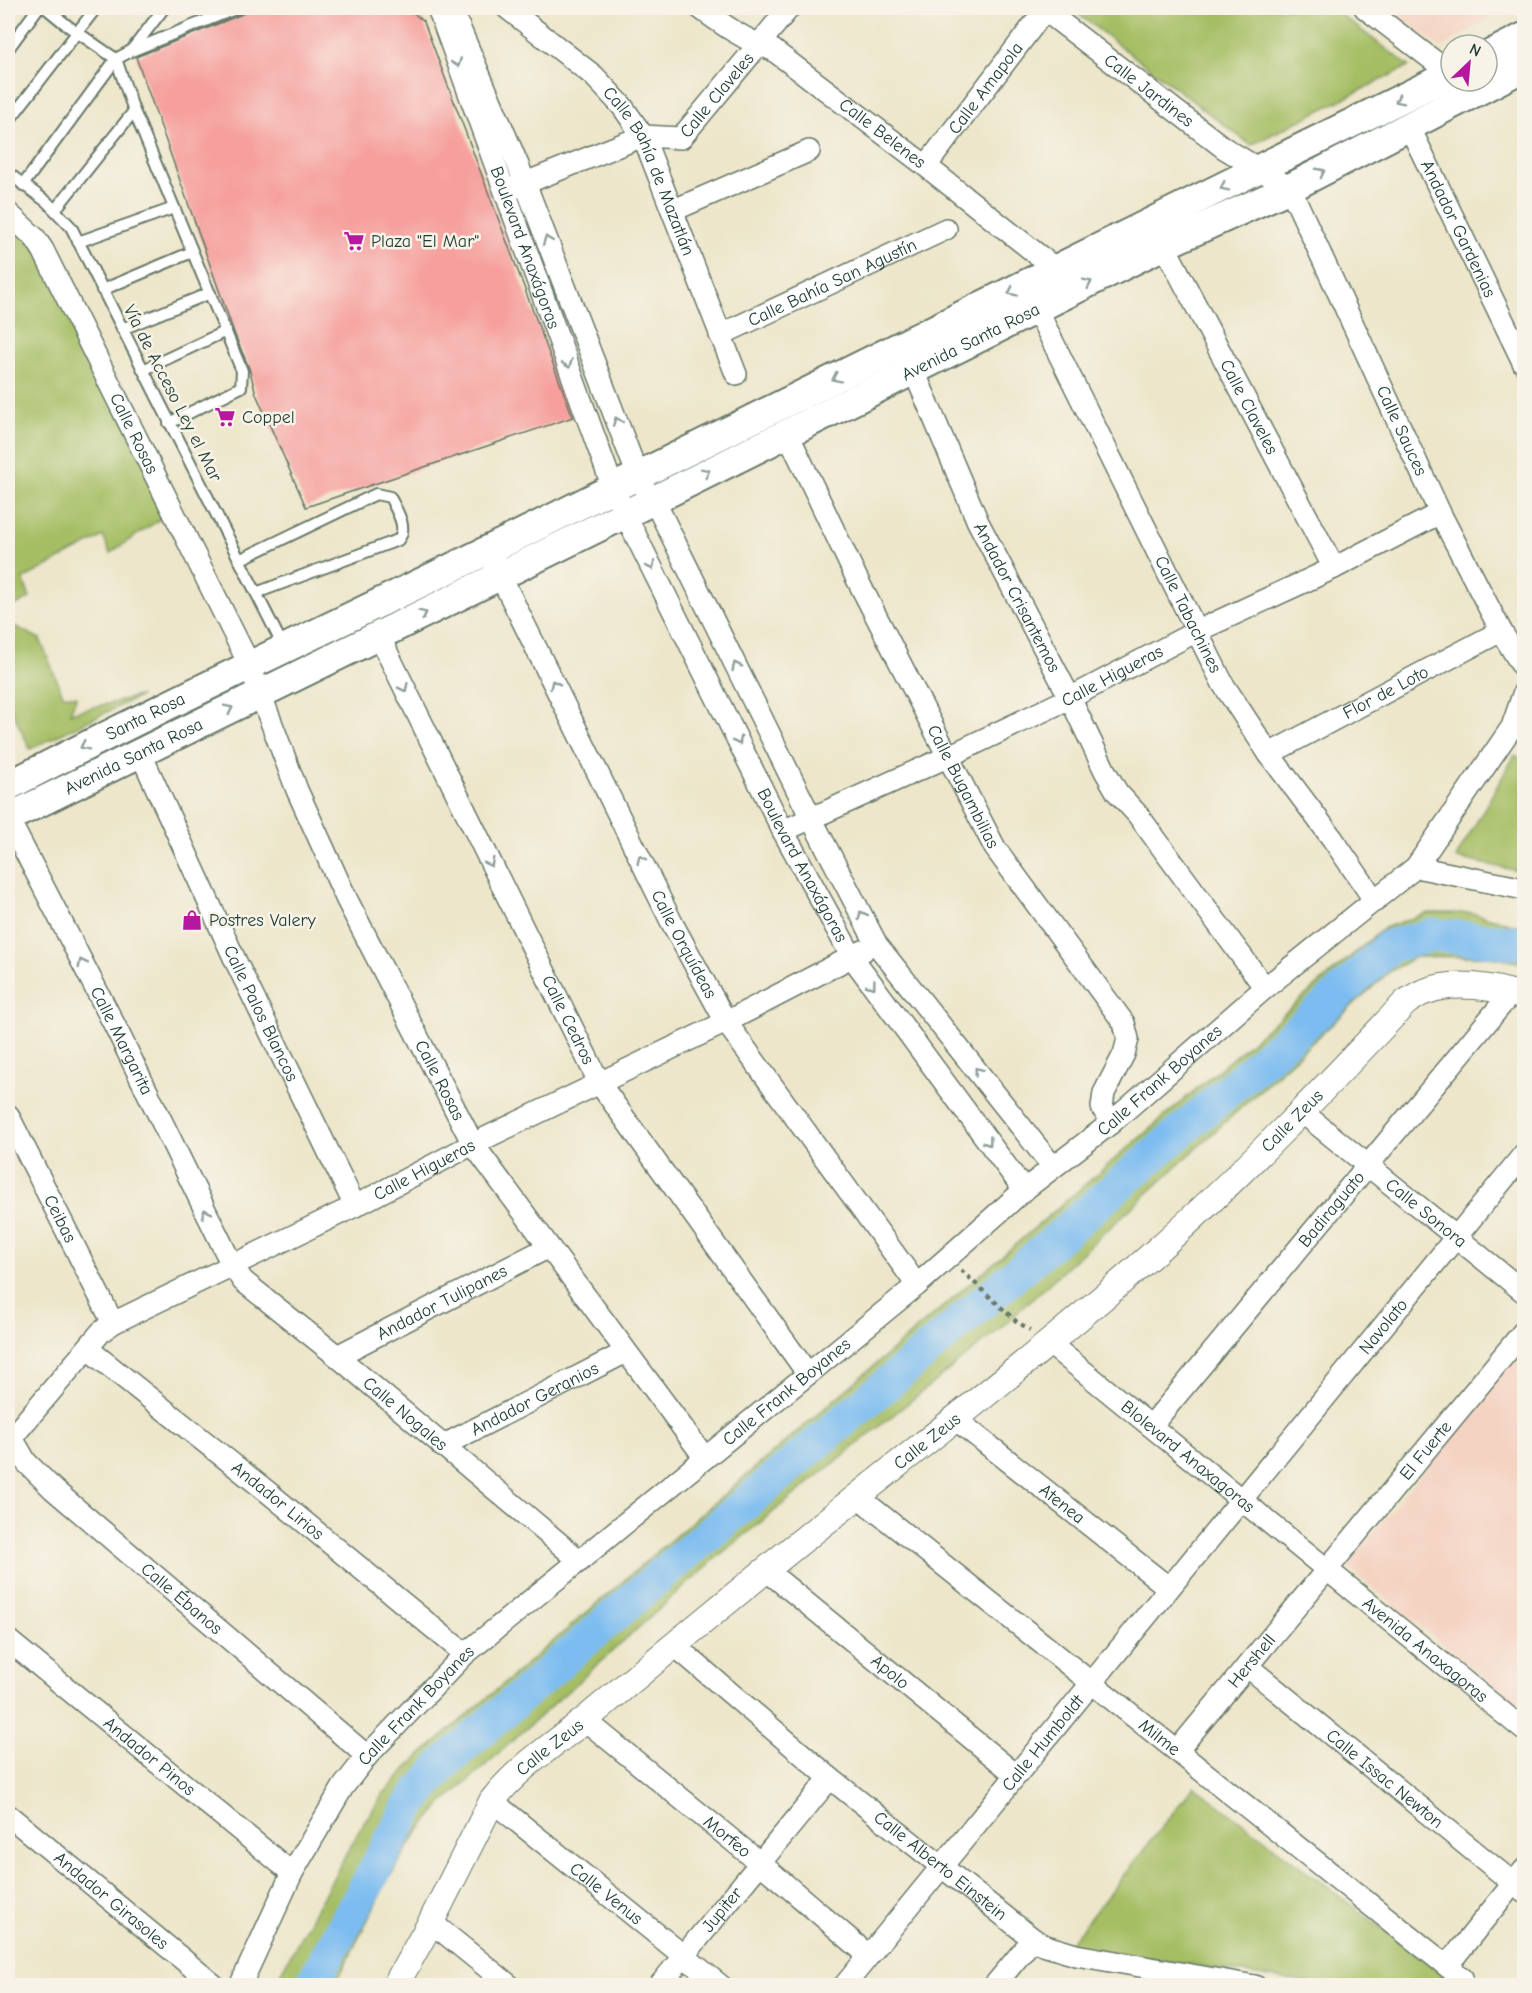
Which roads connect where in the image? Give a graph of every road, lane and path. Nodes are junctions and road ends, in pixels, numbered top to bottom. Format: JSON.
{"nodes":[{"id":1,"x":38,"y":8,"type":"edge"},
{"id":2,"x":46,"y":8,"type":"edge"},
{"id":3,"x":96,"y":8,"type":"edge"},
{"id":4,"x":164,"y":8,"type":"edge"},
{"id":5,"x":237,"y":8,"type":"edge"},
{"id":6,"x":507,"y":8,"type":"edge"},
{"id":7,"x":700,"y":8,"type":"edge"},
{"id":8,"x":789,"y":8,"type":"edge"},
{"id":9,"x":1365,"y":8,"type":"edge"},
{"id":10,"x":448,"y":9,"type":"edge"},
{"id":11,"x":1044,"y":9,"type":"edge"},
{"id":12,"x":77,"y":32,"type":"junction"},
{"id":13,"x":1524,"y":37,"type":"edge"},
{"id":14,"x":759,"y":45,"type":"junction"},
{"id":15,"x":8,"y":49,"type":"edge"},
{"id":16,"x":1499,"y":50,"type":"edge"},
{"id":17,"x":131,"y":51,"type":"junction"},
{"id":18,"x":116,"y":60,"type":"junction"},
{"id":19,"x":1439,"y":65,"type":"edge"},
{"id":20,"x":1524,"y":67,"type":"edge"},
{"id":21,"x":1439,"y":80,"type":"edge"},
{"id":22,"x":134,"y":111,"type":"junction"},
{"id":23,"x":8,"y":122,"type":"edge"},
{"id":24,"x":1409,"y":126,"type":"junction"},
{"id":25,"x":643,"y":136,"type":"junction"},
{"id":26,"x":809,"y":151,"type":"dead end"},
{"id":27,"x":926,"y":166,"type":"junction"},
{"id":28,"x":1259,"y":169,"type":"junction"},
{"id":29,"x":8,"y":173,"type":"edge"},
{"id":30,"x":23,"y":185,"type":"junction"},
{"id":31,"x":515,"y":187,"type":"junction"},
{"id":32,"x":1290,"y":188,"type":"junction"},
{"id":33,"x":174,"y":208,"type":"junction"},
{"id":34,"x":55,"y":210,"type":"junction"},
{"id":35,"x":674,"y":210,"type":"junction"},
{"id":36,"x":8,"y":213,"type":"edge"},
{"id":37,"x":946,"y":228,"type":"dead end"},
{"id":38,"x":78,"y":242,"type":"junction"},
{"id":39,"x":1164,"y":245,"type":"junction"},
{"id":40,"x":192,"y":252,"type":"junction"},
{"id":41,"x":1057,"y":270,"type":"junction"},
{"id":42,"x":102,"y":290,"type":"junction"},
{"id":43,"x":210,"y":293,"type":"junction"},
{"id":44,"x":1036,"y":308,"type":"junction"},
{"id":45,"x":122,"y":329,"type":"junction"},
{"id":46,"x":226,"y":331,"type":"junction"},
{"id":47,"x":720,"y":335,"type":"junction"},
{"id":48,"x":1524,"y":364,"type":"edge"},
{"id":49,"x":143,"y":370,"type":"junction"},
{"id":50,"x":914,"y":371,"type":"junction"},
{"id":51,"x":736,"y":374,"type":"dead end"},
{"id":52,"x":170,"y":423,"type":"junction"},
{"id":53,"x":788,"y":432,"type":"junction"},
{"id":54,"x":638,"y":476,"type":"junction"},
{"id":55,"x":613,"y":488,"type":"junction"},
{"id":56,"x":654,"y":500,"type":"junction"},
{"id":57,"x":1440,"y":513,"type":"junction"},
{"id":58,"x":625,"y":514,"type":"junction"},
{"id":59,"x":239,"y":560,"type":"junction"},
{"id":60,"x":494,"y":563,"type":"junction"},
{"id":61,"x":1334,"y":568,"type":"junction"},
{"id":62,"x":256,"y":593,"type":"junction"},
{"id":63,"x":1501,"y":631,"type":"junction"},
{"id":64,"x":1196,"y":632,"type":"junction"},
{"id":65,"x":379,"y":636,"type":"junction"},
{"id":66,"x":290,"y":662,"type":"junction"},
{"id":67,"x":249,"y":664,"type":"junction"},
{"id":68,"x":1524,"y":669,"type":"edge"},
{"id":69,"x":1524,"y":692,"type":"edge"},
{"id":70,"x":259,"y":694,"type":"junction"},
{"id":71,"x":1070,"y":698,"type":"junction"},
{"id":72,"x":141,"y":752,"type":"junction"},
{"id":73,"x":1269,"y":754,"type":"junction"},
{"id":74,"x":947,"y":757,"type":"junction"},
{"id":75,"x":8,"y":786,"type":"edge"},
{"id":76,"x":8,"y":818,"type":"edge"},
{"id":77,"x":811,"y":818,"type":"junction"},
{"id":78,"x":783,"y":831,"type":"junction"},
{"id":79,"x":1416,"y":867,"type":"junction"},
{"id":80,"x":1524,"y":889,"type":"edge"},
{"id":81,"x":1375,"y":901,"type":"junction"},
{"id":82,"x":878,"y":945,"type":"junction"},
{"id":83,"x":852,"y":957,"type":"junction"},
{"id":84,"x":1265,"y":988,"type":"junction"},
{"id":85,"x":1518,"y":994,"type":"edge"},
{"id":86,"x":726,"y":1022,"type":"junction"},
{"id":87,"x":600,"y":1084,"type":"junction"},
{"id":88,"x":1302,"y":1112,"type":"junction"},
{"id":89,"x":8,"y":1114,"type":"edge"},
{"id":90,"x":1111,"y":1123,"type":"junction"},
{"id":91,"x":473,"y":1144,"type":"junction"},
{"id":92,"x":1524,"y":1154,"type":"edge"},
{"id":93,"x":1368,"y":1165,"type":"junction"},
{"id":94,"x":1053,"y":1167,"type":"junction"},
{"id":95,"x":1024,"y":1190,"type":"junction"},
{"id":96,"x":355,"y":1206,"type":"junction"},
{"id":97,"x":1456,"y":1237,"type":"junction"},
{"id":98,"x":549,"y":1247,"type":"junction"},
{"id":99,"x":232,"y":1265,"type":"junction"},
{"id":100,"x":967,"y":1276,"type":"dead end"},
{"id":101,"x":917,"y":1285,"type":"junction"},
{"id":102,"x":1524,"y":1292,"type":"edge"},
{"id":103,"x":1016,"y":1321,"type":"dead end"},
{"id":104,"x":113,"y":1323,"type":"junction"},
{"id":105,"x":1524,"y":1331,"type":"edge"},
{"id":106,"x":1050,"y":1344,"type":"junction"},
{"id":107,"x":88,"y":1349,"type":"junction"},
{"id":108,"x":627,"y":1352,"type":"junction"},
{"id":109,"x":337,"y":1356,"type":"junction"},
{"id":110,"x":808,"y":1374,"type":"junction"},
{"id":111,"x":954,"y":1418,"type":"junction"},
{"id":112,"x":1151,"y":1426,"type":"junction"},
{"id":113,"x":9,"y":1437,"type":"edge"},
{"id":114,"x":442,"y":1446,"type":"junction"},
{"id":115,"x":705,"y":1458,"type":"junction"},
{"id":116,"x":857,"y":1496,"type":"junction"},
{"id":117,"x":1241,"y":1500,"type":"junction"},
{"id":118,"x":580,"y":1561,"type":"junction"},
{"id":119,"x":765,"y":1569,"type":"junction"},
{"id":120,"x":1328,"y":1570,"type":"junction"},
{"id":121,"x":1169,"y":1588,"type":"junction"},
{"id":122,"x":8,"y":1640,"type":"edge"},
{"id":123,"x":674,"y":1645,"type":"junction"},
{"id":124,"x":465,"y":1654,"type":"junction"},
{"id":125,"x":1247,"y":1666,"type":"junction"},
{"id":126,"x":1091,"y":1683,"type":"junction"},
{"id":127,"x":585,"y":1720,"type":"junction"},
{"id":128,"x":1524,"y":1730,"type":"edge"},
{"id":129,"x":1177,"y":1751,"type":"junction"},
{"id":130,"x":367,"y":1756,"type":"junction"},
{"id":131,"x":1016,"y":1775,"type":"junction"},
{"id":132,"x":830,"y":1778,"type":"junction"},
{"id":133,"x":492,"y":1801,"type":"junction"},
{"id":134,"x":8,"y":1815,"type":"edge"},
{"id":135,"x":760,"y":1863,"type":"junction"},
{"id":136,"x":940,"y":1867,"type":"junction"},
{"id":137,"x":292,"y":1873,"type":"junction"},
{"id":138,"x":1521,"y":1882,"type":"edge"},
{"id":139,"x":431,"y":1922,"type":"junction"},
{"id":140,"x":1033,"y":1939,"type":"junction"},
{"id":141,"x":684,"y":1955,"type":"junction"},
{"id":142,"x":868,"y":1955,"type":"junction"},
{"id":143,"x":1456,"y":1976,"type":"edge"},
{"id":144,"x":215,"y":1986,"type":"edge"},
{"id":145,"x":240,"y":1986,"type":"edge"},
{"id":146,"x":395,"y":1986,"type":"edge"},
{"id":147,"x":510,"y":1986,"type":"edge"},
{"id":148,"x":658,"y":1986,"type":"edge"},
{"id":149,"x":721,"y":1986,"type":"edge"},
{"id":150,"x":843,"y":1986,"type":"edge"},
{"id":151,"x":994,"y":1986,"type":"edge"},
{"id":152,"x":1255,"y":1986,"type":"edge"}],
"edges":[{"from":1,"to":15,"type":"lane"},
{"from":2,"to":12,"type":"lane"},
{"from":3,"to":12,"type":"lane"},
{"from":4,"to":17,"type":"lane"},
{"from":5,"to":17,"type":"lane"},
{"from":6,"to":25,"type":"street","name":"Calle Bahía de Mazatlán"},
{"from":7,"to":14,"type":"street","name":"Calle Belenes"},
{"from":8,"to":14,"type":"street","name":"Calle Claveles"},
{"from":9,"to":19,"type":"street"},
{"from":10,"to":31,"type":"street","name":"Boulevard Anaxágoras"},
{"from":11,"to":27,"type":"street","name":"Calle Amapola"},
{"from":11,"to":28,"type":"street","name":"Calle Jardines"},
{"from":12,"to":18,"type":"lane"},
{"from":12,"to":23,"type":"lane"},
{"from":13,"to":16,"type":"main road"},
{"from":14,"to":25,"type":"street","name":"Calle Claveles"},
{"from":14,"to":27,"type":"street","name":"Calle Belenes"},
{"from":17,"to":18,"type":"lane"},
{"from":18,"to":22,"type":"lane"},
{"from":18,"to":30,"type":"lane"},
{"from":20,"to":24,"type":"main road","name":"Avenida Santa Rosa"},
{"from":21,"to":28,"type":"main road","name":"Avenida Santa Rosa","one_way":true},
{"from":22,"to":33,"type":"lane"},
{"from":22,"to":34,"type":"lane"},
{"from":32,"to":24,"type":"main road","name":"Avenida Santa Rosa","one_way":true},
{"from":24,"to":48,"type":"street","name":"Andador Gardenias"},
{"from":25,"to":31,"type":"street","name":"Calle Claveles"},
{"from":25,"to":35,"type":"street","name":"Calle Bahía de Mazatlán"},
{"from":26,"to":35,"type":"street"},
{"from":27,"to":41,"type":"street","name":"Calle Belenes"},
{"from":28,"to":32,"type":"street"},
{"from":28,"to":41,"type":"main road","name":"Avenida Santa Rosa","one_way":true},
{"from":29,"to":30,"type":"lane","name":"Vía de Acceso Ley el Mar"},
{"from":30,"to":34,"type":"lane","name":"Vía de Acceso Ley el Mar"},
{"from":54,"to":31,"type":"street","name":"Boulevard Anaxágoras","one_way":true},
{"from":31,"to":55,"type":"street","name":"Boulevard Anaxágoras","one_way":true},
{"from":32,"to":39,"type":"main road","name":"Avenida Santa Rosa"},
{"from":32,"to":57,"type":"street","name":"Calle Sauces"},
{"from":33,"to":38,"type":"lane"},
{"from":33,"to":40,"type":"lane"},
{"from":34,"to":38,"type":"lane","name":"Vía de Acceso Ley el Mar"},
{"from":35,"to":47,"type":"street","name":"Calle Bahía de Mazatlán"},
{"from":36,"to":67,"type":"street","name":"Calle Rosas"},
{"from":37,"to":47,"type":"street","name":"Calle Bahía San Agustín"},
{"from":38,"to":42,"type":"lane","name":"Vía de Acceso Ley el Mar"},
{"from":44,"to":39,"type":"main road","name":"Avenida Santa Rosa","one_way":true},
{"from":39,"to":61,"type":"street","name":"Calle Claveles"},
{"from":40,"to":42,"type":"lane"},
{"from":40,"to":43,"type":"lane"},
{"from":41,"to":54,"type":"main road","name":"Avenida Santa Rosa","one_way":true},
{"from":42,"to":45,"type":"lane","name":"Vía de Acceso Ley el Mar"},
{"from":43,"to":45,"type":"lane"},
{"from":43,"to":46,"type":"lane"},
{"from":44,"to":50,"type":"main road","name":"Avenida Santa Rosa"},
{"from":44,"to":64,"type":"street","name":"Calle Tabachines"},
{"from":45,"to":49,"type":"lane","name":"Vía de Acceso Ley el Mar"},
{"from":46,"to":49,"type":"lane"},
{"from":46,"to":52,"type":"lane"},
{"from":47,"to":51,"type":"street","name":"Calle Bahía de Mazatlán"},
{"from":49,"to":52,"type":"lane","name":"Vía de Acceso Ley el Mar"},
{"from":50,"to":53,"type":"main road","name":"Avenida Santa Rosa"},
{"from":50,"to":71,"type":"street","name":"Andador Crisantemos"},
{"from":52,"to":59,"type":"lane","name":"Vía de Acceso Ley el Mar"},
{"from":56,"to":53,"type":"main road","name":"Avenida Santa Rosa","one_way":true},
{"from":53,"to":74,"type":"street","name":"Calle Bugambilias"},
{"from":54,"to":55,"type":"main road","name":"Avenida Santa Rosa"},
{"from":54,"to":56,"type":"street"},
{"from":55,"to":58,"type":"street"},
{"from":55,"to":60,"type":"main road","name":"Avenida Santa Rosa"},
{"from":56,"to":58,"type":"main road","name":"Avenida Santa Rosa"},
{"from":77,"to":56,"type":"street","name":"Boulevard Anaxágoras","one_way":true},
{"from":57,"to":61,"type":"street","name":"Calle Higueras"},
{"from":57,"to":63,"type":"street","name":"Calle Sauces"},
{"from":58,"to":60,"type":"main road","name":"Avenida Santa Rosa"},
{"from":58,"to":78,"type":"street","name":"Boulevard Anaxágoras","one_way":true},
{"from":59,"to":62,"type":"lane","name":"Vía de Acceso Ley el Mar"},
{"from":59,"to":62,"type":"lane"},
{"from":65,"to":60,"type":"main road","name":"Avenida Santa Rosa","one_way":true},
{"from":60,"to":66,"type":"main road","name":"Avenida Santa Rosa"},
{"from":86,"to":60,"type":"street","name":"Calle Orquídeas","one_way":true},
{"from":61,"to":64,"type":"street","name":"Calle Higueras"},
{"from":62,"to":66,"type":"lane","name":"Vía de Acceso Ley el Mar"},
{"from":63,"to":68,"type":"street","name":"Calle Sauces"},
{"from":63,"to":73,"type":"street","name":"Flor de Loto"},
{"from":64,"to":71,"type":"street","name":"Calle Higueras"},
{"from":64,"to":73,"type":"street","name":"Calle Tabachines"},
{"from":65,"to":66,"type":"main road","name":"Avenida Santa Rosa"},
{"from":65,"to":87,"type":"street","name":"Calle Cedros","one_way":true},
{"from":66,"to":67,"type":"main road","name":"Santa Rosa"},
{"from":66,"to":70,"type":"main road","name":"Avenida Santa Rosa"},
{"from":67,"to":70,"type":"street"},
{"from":67,"to":75,"type":"main road","name":"Santa Rosa","one_way":true},
{"from":69,"to":79,"type":"street"},
{"from":72,"to":70,"type":"main road","name":"Avenida Santa Rosa","one_way":true},
{"from":70,"to":91,"type":"street","name":"Calle Rosas"},
{"from":71,"to":74,"type":"street","name":"Calle Higueras"},
{"from":71,"to":84,"type":"street","name":"Andador Crisantemos"},
{"from":72,"to":76,"type":"main road","name":"Avenida Santa Rosa"},
{"from":72,"to":96,"type":"street","name":"Calle Palos Blancos"},
{"from":73,"to":81,"type":"street","name":"Calle Tabachines"},
{"from":74,"to":77,"type":"street","name":"Calle Higueras"},
{"from":74,"to":90,"type":"street","name":"Calle Bugambilias"},
{"from":99,"to":76,"type":"street","name":"Calle Margarita","one_way":true},
{"from":77,"to":78,"type":"street","name":"Calle Higueras"},
{"from":82,"to":77,"type":"street","name":"Boulevard Anaxágoras","one_way":true},
{"from":78,"to":83,"type":"street","name":"Boulevard Anaxágoras"},
{"from":79,"to":80,"type":"street"},
{"from":79,"to":81,"type":"street","name":"Calle Frank Boyanes"},
{"from":81,"to":84,"type":"street","name":"Calle Frank Boyanes"},
{"from":82,"to":83,"type":"street","name":"Calle Higueras"},
{"from":94,"to":82,"type":"street","name":"Boulevard Anaxágoras","one_way":true},
{"from":83,"to":86,"type":"street","name":"Calle Higueras"},
{"from":83,"to":95,"type":"street","name":"Boulevard Anaxágoras","one_way":true},
{"from":84,"to":90,"type":"street","name":"Calle Frank Boyanes"},
{"from":85,"to":88,"type":"street","name":"Calle Zeus"},
{"from":85,"to":93,"type":"street","name":"Badiraguato"},
{"from":86,"to":87,"type":"street","name":"Calle Higueras"},
{"from":86,"to":101,"type":"street","name":"Calle Orquídeas"},
{"from":87,"to":91,"type":"street","name":"Calle Higueras"},
{"from":87,"to":110,"type":"street","name":"Calle Cedros"},
{"from":88,"to":93,"type":"street","name":"Calle Sonora"},
{"from":88,"to":106,"type":"street","name":"Calle Zeus"},
{"from":89,"to":104,"type":"street","name":"Ceibas"},
{"from":90,"to":94,"type":"street","name":"Calle Frank Boyanes"},
{"from":91,"to":96,"type":"street","name":"Calle Higueras"},
{"from":91,"to":98,"type":"street","name":"Calle Rosas"},
{"from":92,"to":97,"type":"street","name":"Navolato"},
{"from":93,"to":97,"type":"street","name":"Calle Sonora"},
{"from":93,"to":112,"type":"street","name":"Badiraguato"},
{"from":94,"to":95,"type":"street","name":"Calle Frank Boyanes"},
{"from":95,"to":101,"type":"street","name":"Calle Frank Boyanes"},
{"from":96,"to":99,"type":"street","name":"Calle Higueras"},
{"from":97,"to":102,"type":"street","name":"Calle Sonora"},
{"from":97,"to":117,"type":"street","name":"Navolato"},
{"from":98,"to":108,"type":"street","name":"Calle Rosas"},
{"from":98,"to":109,"type":"street","name":"Andador Tulipanes"},
{"from":99,"to":104,"type":"street","name":"Calle Higueras"},
{"from":99,"to":109,"type":"street","name":"Calle Nogales"},
{"from":100,"to":103,"type":"path"},
{"from":101,"to":110,"type":"street","name":"Calle Frank Boyanes"},
{"from":104,"to":107,"type":"street","name":"Calle Higueras"},
{"from":105,"to":120,"type":"street","name":"El Fuerte"},
{"from":106,"to":111,"type":"street","name":"Calle Zeus"},
{"from":106,"to":112,"type":"street","name":"Blolevard Anaxagoras"},
{"from":107,"to":113,"type":"street","name":"Calle Higueras"},
{"from":107,"to":124,"type":"street","name":"Andador Lirios"},
{"from":108,"to":114,"type":"street","name":"Andador Geranios"},
{"from":108,"to":115,"type":"street","name":"Calle Rosas"},
{"from":109,"to":114,"type":"street","name":"Calle Nogales"},
{"from":110,"to":115,"type":"street","name":"Calle Frank Boyanes"},
{"from":111,"to":116,"type":"street","name":"Calle Zeus"},
{"from":111,"to":121,"type":"street","name":"Atenea"},
{"from":112,"to":117,"type":"street","name":"Blolevard Anaxagoras"},
{"from":113,"to":130,"type":"street","name":"Calle Ébanos"},
{"from":114,"to":118,"type":"street","name":"Calle Nogales"},
{"from":115,"to":118,"type":"street","name":"Calle Frank Boyanes"},
{"from":116,"to":119,"type":"street","name":"Calle Zeus"},
{"from":116,"to":126,"type":"street","name":"Milme"},
{"from":117,"to":120,"type":"street","name":"Blolevard Anaxagoras"},
{"from":117,"to":121,"type":"street","name":"Calle Humboldt"},
{"from":118,"to":124,"type":"street","name":"Calle Frank Boyanes"},
{"from":119,"to":123,"type":"street","name":"Calle Zeus"},
{"from":119,"to":131,"type":"street","name":"Apolo"},
{"from":120,"to":125,"type":"street","name":"Hershell"},
{"from":120,"to":128,"type":"street","name":"Avenida Anaxagoras"},
{"from":121,"to":126,"type":"street","name":"Calle Humboldt"},
{"from":122,"to":137,"type":"street","name":"Andador Pinos"},
{"from":123,"to":127,"type":"street","name":"Calle Zeus"},
{"from":123,"to":132,"type":"street","name":"Calle Alberto Einstein"},
{"from":124,"to":130,"type":"street","name":"Calle Frank Boyanes"},
{"from":125,"to":129,"type":"street","name":"Hershell"},
{"from":125,"to":138,"type":"street","name":"Calle Issac Newton"},
{"from":126,"to":129,"type":"street","name":"Milme"},
{"from":126,"to":131,"type":"street","name":"Calle Humboldt"},
{"from":127,"to":133,"type":"street","name":"Calle Zeus"},
{"from":127,"to":135,"type":"street","name":"Morfeo"},
{"from":129,"to":143,"type":"street","name":"Milme"},
{"from":130,"to":137,"type":"street","name":"Calle Frank Boyanes"},
{"from":131,"to":136,"type":"street","name":"Calle Humboldt"},
{"from":132,"to":135,"type":"street","name":"Jupiter"},
{"from":132,"to":136,"type":"street","name":"Calle Alberto Einstein"},
{"from":133,"to":139,"type":"street","name":"Calle Zeus"},
{"from":133,"to":141,"type":"street","name":"Calle Venus"},
{"from":134,"to":144,"type":"street","name":"Andador Girasoles"},
{"from":135,"to":141,"type":"street","name":"Jupiter"},
{"from":135,"to":142,"type":"street","name":"Morfeo"},
{"from":136,"to":140,"type":"street","name":"Calle Alberto Einstein"},
{"from":136,"to":142,"type":"street","name":"Calle Humboldt"},
{"from":137,"to":145,"type":"street","name":"Calle Frank Boyanes"},
{"from":138,"to":143,"type":"street"},
{"from":139,"to":146,"type":"street","name":"Calle Zeus"},
{"from":139,"to":147,"type":"street"},
{"from":140,"to":151,"type":"street"},
{"from":140,"to":152,"type":"street","name":"Calle Alberto Einstein"},
{"from":141,"to":148,"type":"street","name":"Jupiter"},
{"from":141,"to":149,"type":"street","name":"Calle Venus"},
{"from":142,"to":150,"type":"street","name":"Calle Humboldt"}]}
